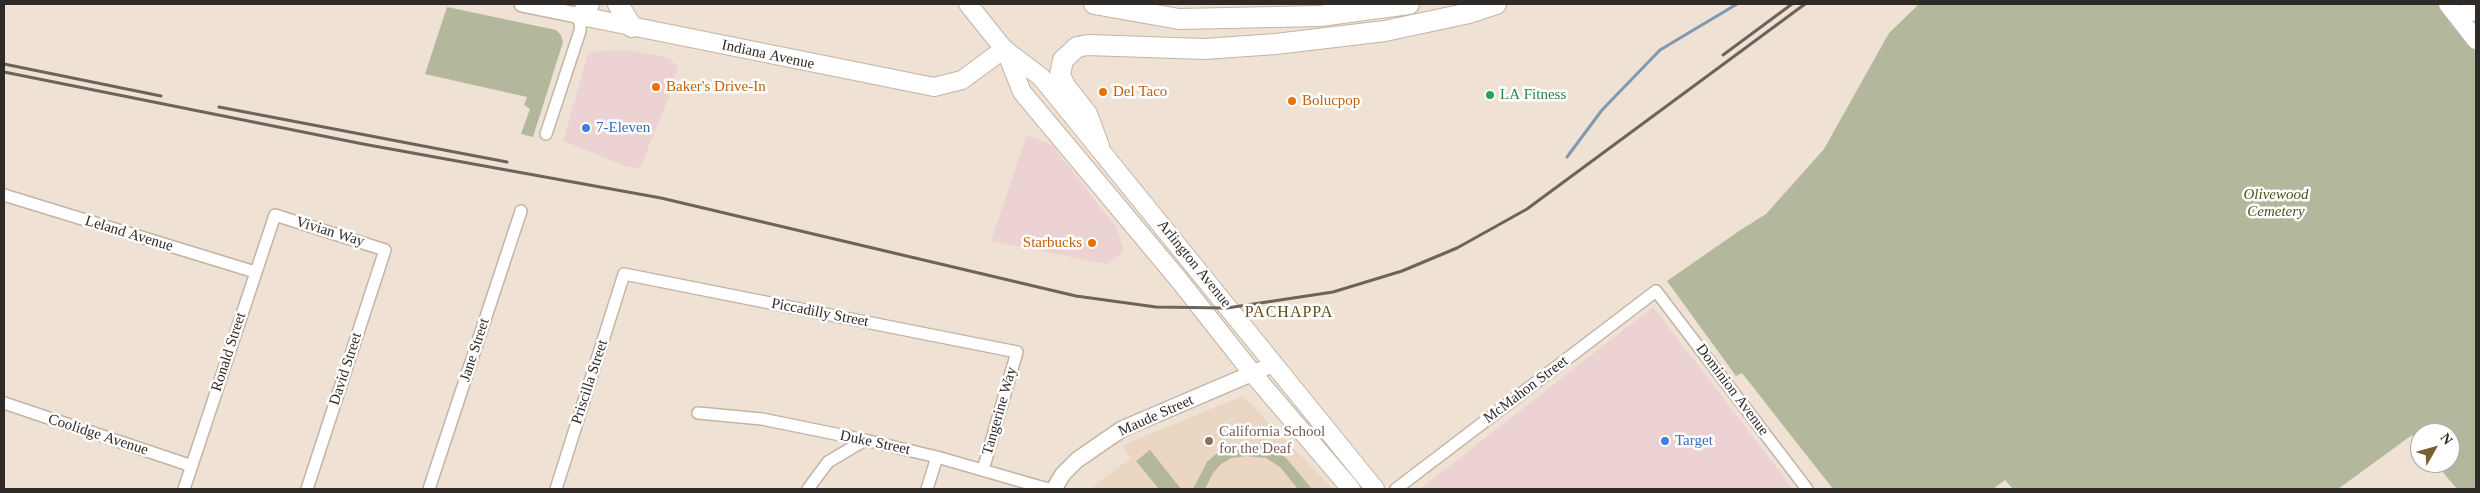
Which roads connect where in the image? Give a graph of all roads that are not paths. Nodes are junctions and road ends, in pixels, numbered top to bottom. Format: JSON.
{"nodes":[{"id":1,"x":522,"y":4,"type":"edge"},
{"id":2,"x":618,"y":4,"type":"edge"},
{"id":3,"x":968,"y":4,"type":"edge"},
{"id":4,"x":1094,"y":4,"type":"edge"},
{"id":5,"x":1409,"y":4,"type":"edge"},
{"id":6,"x":1496,"y":4,"type":"edge"},
{"id":7,"x":2448,"y":4,"type":"edge"},
{"id":8,"x":2470,"y":4,"type":"edge"},
{"id":9,"x":583,"y":8,"type":"edge"},
{"id":10,"x":2476,"y":12,"type":"edge"},
{"id":11,"x":632,"y":27,"type":"junction"},
{"id":12,"x":2476,"y":40,"type":"edge"},
{"id":13,"x":1004,"y":48,"type":"junction"},
{"id":14,"x":546,"y":134,"type":"dead end"},
{"id":15,"x":1099,"y":146,"type":"junction"},
{"id":16,"x":4,"y":195,"type":"edge"},
{"id":17,"x":521,"y":211,"type":"dead end"},
{"id":18,"x":275,"y":215,"type":"joint"},
{"id":19,"x":385,"y":250,"type":"joint"},
{"id":20,"x":255,"y":272,"type":"junction"},
{"id":21,"x":624,"y":274,"type":"joint"},
{"id":22,"x":1656,"y":291,"type":"joint"},
{"id":23,"x":1017,"y":352,"type":"joint"},
{"id":24,"x":1274,"y":364,"type":"junction"},
{"id":25,"x":1253,"y":374,"type":"junction"},
{"id":26,"x":4,"y":404,"type":"edge"},
{"id":27,"x":698,"y":413,"type":"dead end"},
{"id":28,"x":865,"y":440,"type":"junction"},
{"id":29,"x":937,"y":457,"type":"junction"},
{"id":30,"x":192,"y":466,"type":"junction"},
{"id":31,"x":983,"y":470,"type":"junction"},
{"id":32,"x":184,"y":489,"type":"edge"},
{"id":33,"x":307,"y":489,"type":"edge"},
{"id":34,"x":429,"y":489,"type":"edge"},
{"id":35,"x":556,"y":489,"type":"edge"},
{"id":36,"x":808,"y":489,"type":"edge"},
{"id":37,"x":927,"y":489,"type":"edge"},
{"id":38,"x":1048,"y":489,"type":"edge"},
{"id":39,"x":1054,"y":489,"type":"edge"},
{"id":40,"x":1351,"y":489,"type":"edge"},
{"id":41,"x":1375,"y":489,"type":"edge"},
{"id":42,"x":1396,"y":489,"type":"edge"},
{"id":43,"x":1807,"y":489,"type":"edge"}],
"edges":[{"from":1,"to":9,"type":"street","name":"Indiana Avenue"},
{"from":2,"to":11,"type":"highway"},
{"from":3,"to":13,"type":"main road","name":"Arlington Avenue"},
{"from":4,"to":5,"type":"highway"},
{"from":6,"to":15,"type":"highway"},
{"from":7,"to":12,"type":"main road"},
{"from":8,"to":10,"type":"main road"},
{"from":9,"to":11,"type":"main road","name":"Indiana Avenue"},
{"from":9,"to":14,"type":"street"},
{"from":11,"to":13,"type":"main road","name":"Indiana Avenue"},
{"from":13,"to":15,"type":"main road","name":"Arlington Avenue"},
{"from":13,"to":25,"type":"main road","name":"Arlington Avenue"},
{"from":15,"to":24,"type":"main road","name":"Arlington Avenue"},
{"from":16,"to":20,"type":"street","name":"Leland Avenue"},
{"from":17,"to":34,"type":"street","name":"Jane Street"},
{"from":18,"to":19,"type":"street","name":"Vivian Way"},
{"from":18,"to":20,"type":"street","name":"Ronald Street"},
{"from":19,"to":33,"type":"street","name":"David Street"},
{"from":20,"to":30,"type":"street","name":"Ronald Street"},
{"from":21,"to":23,"type":"street","name":"Piccadilly Street"},
{"from":21,"to":35,"type":"street","name":"Priscilla Street"},
{"from":22,"to":42,"type":"street","name":"McMahon Street"},
{"from":22,"to":43,"type":"street","name":"Dominion Avenue"},
{"from":23,"to":31,"type":"street","name":"Tangerine Way"},
{"from":24,"to":25,"type":"street","name":"Maude Street"},
{"from":24,"to":41,"type":"main road","name":"Arlington Avenue"},
{"from":25,"to":39,"type":"street","name":"Maude Street"},
{"from":25,"to":40,"type":"main road","name":"Arlington Avenue"},
{"from":26,"to":30,"type":"street","name":"Coolidge Avenue"},
{"from":27,"to":28,"type":"street","name":"Duke Street"},
{"from":28,"to":29,"type":"street","name":"Duke Street"},
{"from":28,"to":36,"type":"street"},
{"from":29,"to":31,"type":"street","name":"Duke Street"},
{"from":29,"to":37,"type":"street"},
{"from":30,"to":32,"type":"street","name":"Ronald Street"},
{"from":31,"to":38,"type":"street","name":"Duke Street"}]}
